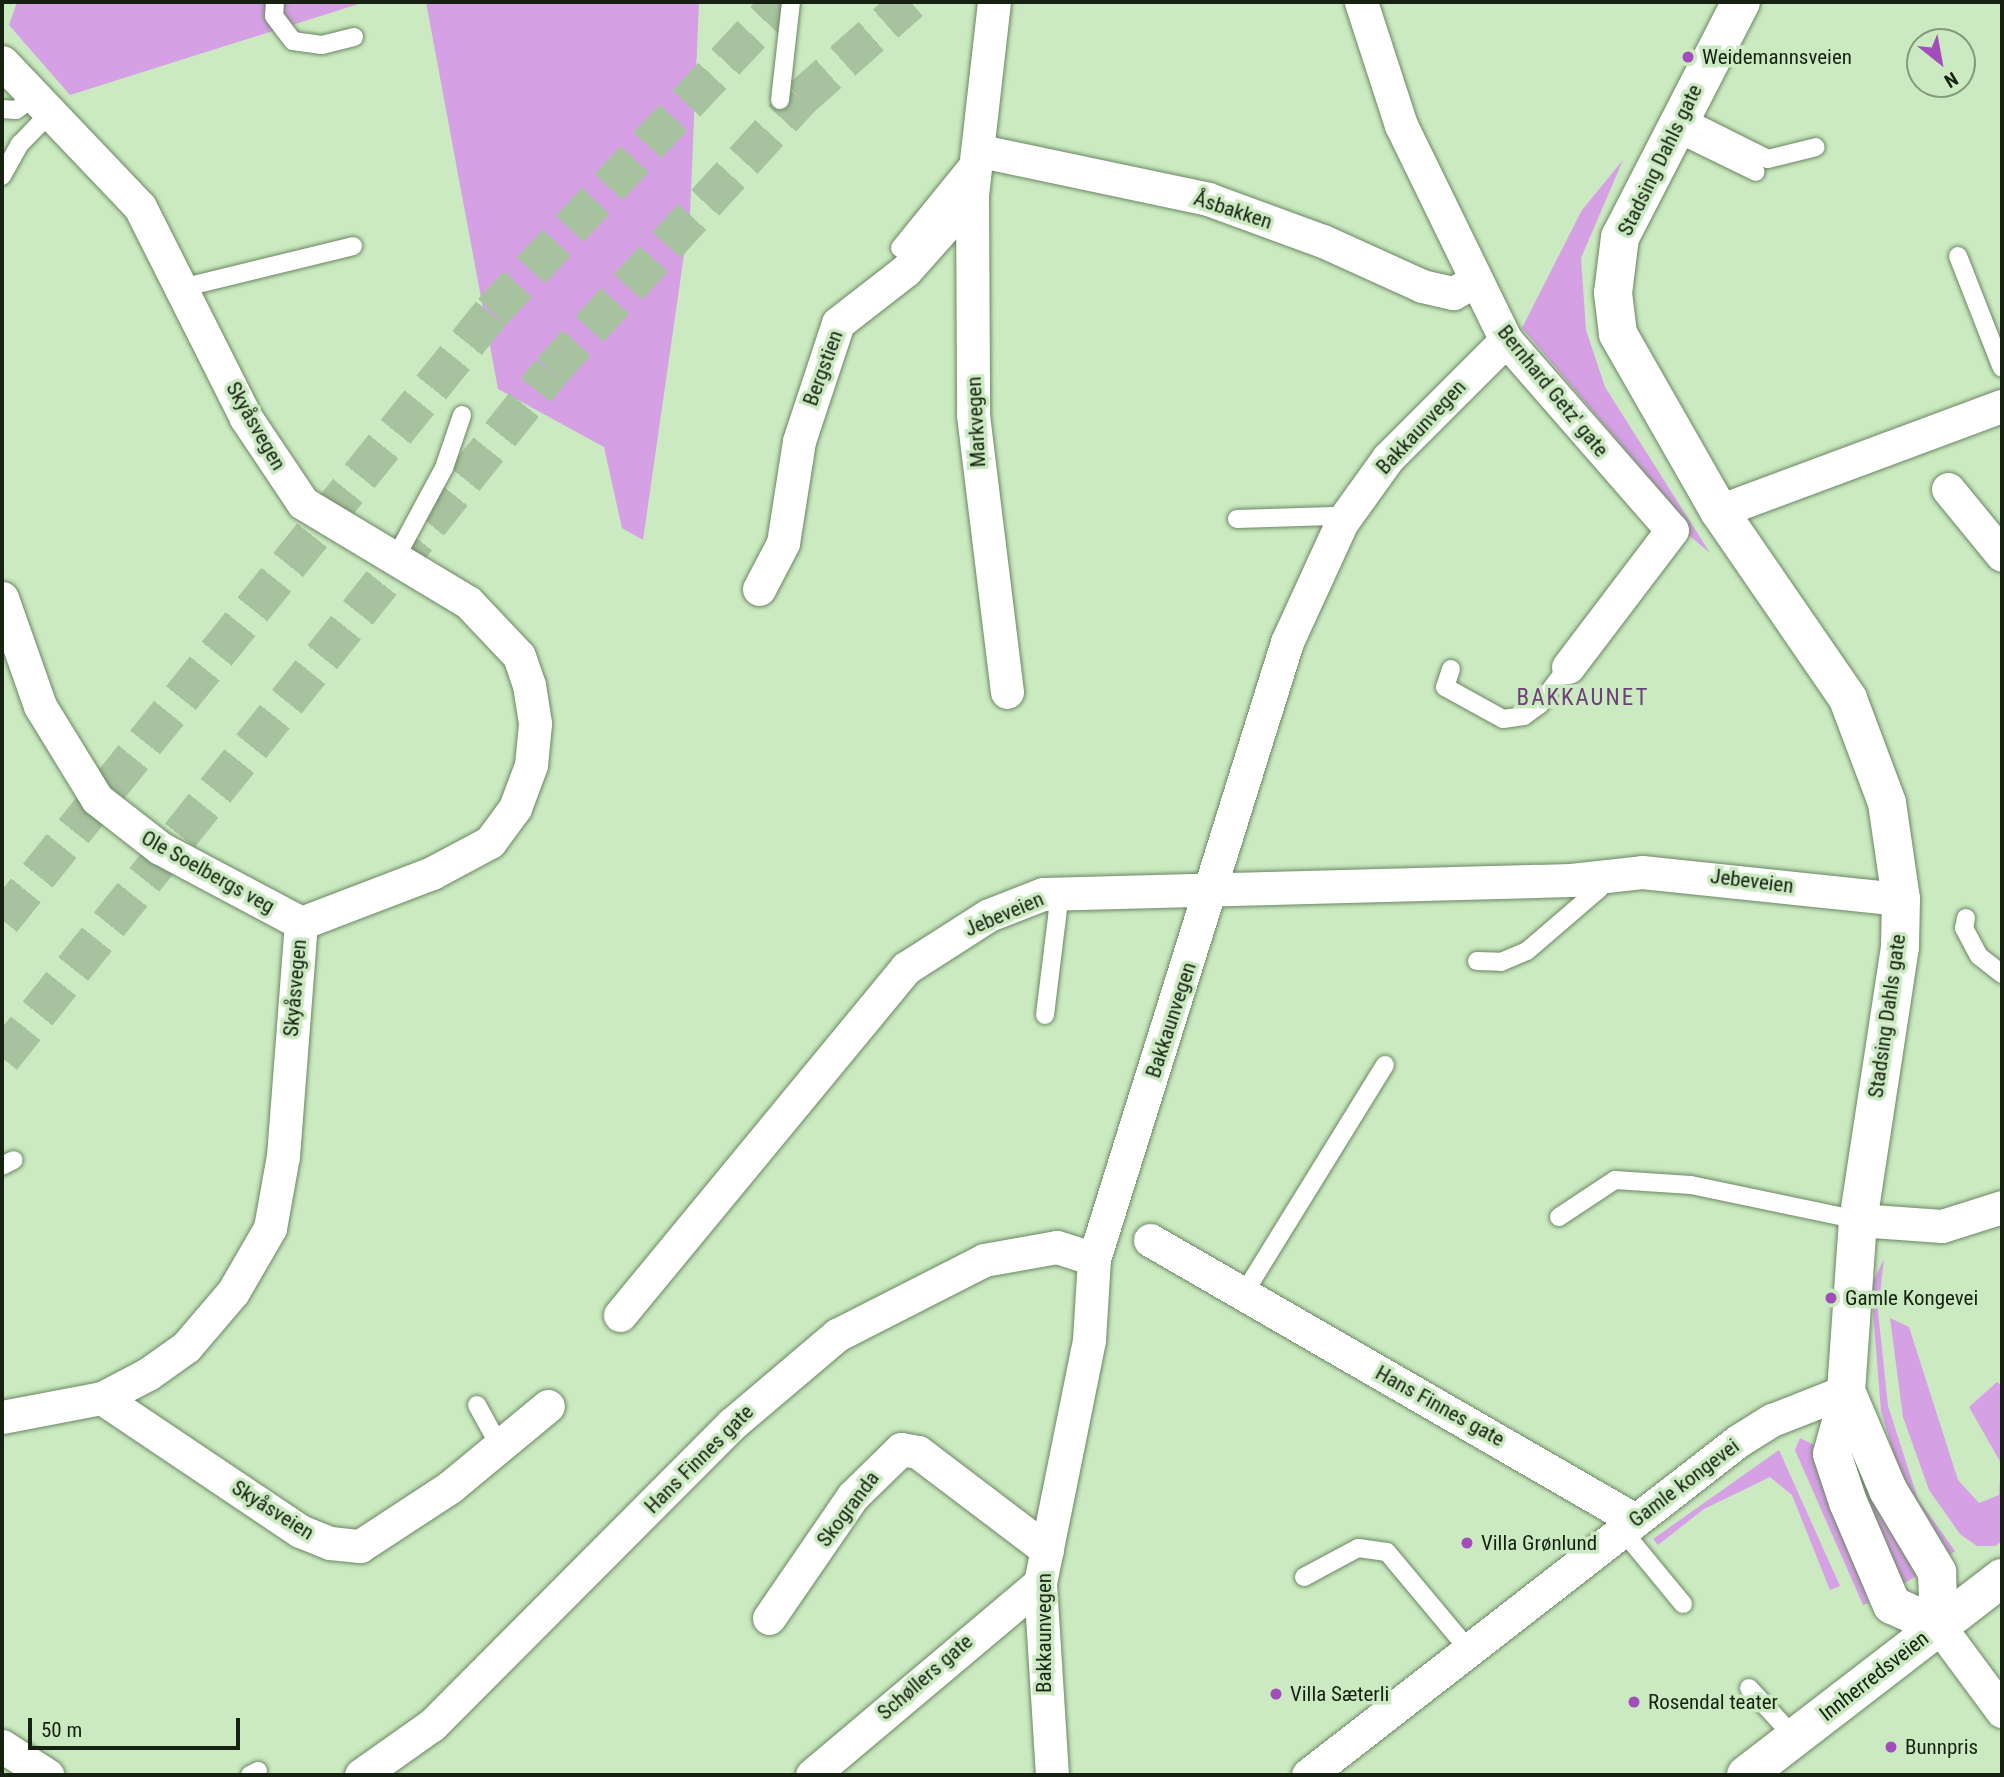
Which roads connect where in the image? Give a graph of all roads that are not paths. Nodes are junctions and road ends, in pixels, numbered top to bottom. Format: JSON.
{"nodes":[{"id":1,"x":275,"y":2,"type":"edge"},
{"id":2,"x":791,"y":2,"type":"edge"},
{"id":3,"x":994,"y":2,"type":"edge"},
{"id":4,"x":1361,"y":2,"type":"edge"},
{"id":5,"x":1741,"y":2,"type":"edge"},
{"id":6,"x":354,"y":37,"type":"dead end"},
{"id":7,"x":2,"y":62,"type":"edge"},
{"id":8,"x":780,"y":100,"type":"dead end"},
{"id":9,"x":42,"y":105,"type":"junction"},
{"id":10,"x":2,"y":109,"type":"edge"},
{"id":11,"x":1676,"y":123,"type":"junction"},
{"id":12,"x":1815,"y":147,"type":"dead end"},
{"id":13,"x":981,"y":151,"type":"junction"},
{"id":14,"x":1756,"y":172,"type":"dead end"},
{"id":15,"x":2,"y":176,"type":"edge"},
{"id":16,"x":972,"y":196,"type":"junction"},
{"id":17,"x":353,"y":246,"type":"dead end"},
{"id":18,"x":900,"y":248,"type":"dead end"},
{"id":19,"x":1958,"y":256,"type":"dead end"},
{"id":20,"x":1474,"y":282,"type":"junction"},
{"id":21,"x":185,"y":287,"type":"junction"},
{"id":22,"x":1506,"y":340,"type":"junction"},
{"id":23,"x":2002,"y":368,"type":"edge"},
{"id":24,"x":2002,"y":406,"type":"edge"},
{"id":25,"x":463,"y":415,"type":"dead end"},
{"id":26,"x":1948,"y":489,"type":"dead end"},
{"id":27,"x":1719,"y":511,"type":"junction"},
{"id":28,"x":1237,"y":519,"type":"dead end"},
{"id":29,"x":1342,"y":522,"type":"junction"},
{"id":30,"x":2002,"y":555,"type":"edge"},
{"id":31,"x":395,"y":559,"type":"junction"},
{"id":32,"x":759,"y":589,"type":"dead end"},
{"id":33,"x":2,"y":598,"type":"edge"},
{"id":34,"x":1568,"y":667,"type":"joint"},
{"id":35,"x":1451,"y":669,"type":"dead end"},
{"id":36,"x":1007,"y":692,"type":"dead end"},
{"id":37,"x":1604,"y":875,"type":"junction"},
{"id":38,"x":1213,"y":892,"type":"junction"},
{"id":39,"x":1060,"y":894,"type":"junction"},
{"id":40,"x":1901,"y":899,"type":"junction"},
{"id":41,"x":1966,"y":919,"type":"dead end"},
{"id":42,"x":301,"y":923,"type":"junction"},
{"id":43,"x":1477,"y":961,"type":"dead end"},
{"id":44,"x":2002,"y":974,"type":"edge"},
{"id":45,"x":1045,"y":1015,"type":"dead end"},
{"id":46,"x":1385,"y":1065,"type":"dead end"},
{"id":47,"x":2002,"y":1207,"type":"edge"},
{"id":48,"x":1559,"y":1217,"type":"dead end"},
{"id":49,"x":1858,"y":1220,"type":"junction"},
{"id":50,"x":1150,"y":1240,"type":"dead end"},
{"id":51,"x":1094,"y":1259,"type":"junction"},
{"id":52,"x":1241,"y":1298,"type":"junction"},
{"id":53,"x":620,"y":1315,"type":"dead end"},
{"id":54,"x":1846,"y":1396,"type":"junction"},
{"id":55,"x":102,"y":1398,"type":"junction"},
{"id":56,"x":477,"y":1405,"type":"dead end"},
{"id":57,"x":548,"y":1406,"type":"dead end"},
{"id":58,"x":2,"y":1417,"type":"edge"},
{"id":59,"x":499,"y":1445,"type":"junction"},
{"id":60,"x":1628,"y":1525,"type":"junction"},
{"id":61,"x":1047,"y":1550,"type":"junction"},
{"id":62,"x":1304,"y":1577,"type":"dead end"},
{"id":63,"x":2002,"y":1578,"type":"edge"},
{"id":64,"x":1040,"y":1583,"type":"junction"},
{"id":65,"x":1683,"y":1604,"type":"dead end"},
{"id":66,"x":769,"y":1618,"type":"dead end"},
{"id":67,"x":1938,"y":1626,"type":"junction"},
{"id":68,"x":1469,"y":1650,"type":"junction"},
{"id":69,"x":1749,"y":1688,"type":"dead end"},
{"id":70,"x":2002,"y":1711,"type":"edge"},
{"id":71,"x":1794,"y":1737,"type":"junction"},
{"id":72,"x":2,"y":1745,"type":"edge"},
{"id":73,"x":47,"y":1775,"type":"edge"},
{"id":74,"x":361,"y":1775,"type":"edge"},
{"id":75,"x":811,"y":1775,"type":"edge"},
{"id":76,"x":1052,"y":1775,"type":"edge"},
{"id":77,"x":1308,"y":1775,"type":"edge"},
{"id":78,"x":1746,"y":1775,"type":"edge"}],
"edges":[{"from":1,"to":6,"type":"lane"},
{"from":2,"to":8,"type":"lane"},
{"from":3,"to":13,"type":"street","name":"Markvegen"},
{"from":4,"to":20,"type":"street","name":"Bernhard Getz' gate"},
{"from":5,"to":11,"type":"main road","name":"Stadsing Dahls gate"},
{"from":7,"to":9,"type":"street","name":"Skyåsvegen"},
{"from":9,"to":10,"type":"lane"},
{"from":9,"to":15,"type":"lane"},
{"from":9,"to":21,"type":"street","name":"Skyåsvegen"},
{"from":11,"to":12,"type":"lane"},
{"from":11,"to":14,"type":"lane"},
{"from":11,"to":27,"type":"main road","name":"Stadsing Dahls gate"},
{"from":13,"to":16,"type":"street","name":"Markvegen"},
{"from":13,"to":18,"type":"lane"},
{"from":13,"to":20,"type":"street","name":"Åsbakken"},
{"from":16,"to":32,"type":"street","name":"Bergstien"},
{"from":16,"to":36,"type":"street","name":"Markvegen"},
{"from":17,"to":21,"type":"lane"},
{"from":19,"to":23,"type":"lane"},
{"from":20,"to":22,"type":"street","name":"Bernhard Getz' gate"},
{"from":21,"to":31,"type":"street","name":"Skyåsvegen"},
{"from":22,"to":29,"type":"street","name":"Bakkaunvegen"},
{"from":22,"to":34,"type":"street","name":"Bernhard Getz' gate"},
{"from":24,"to":27,"type":"street"},
{"from":25,"to":31,"type":"lane"},
{"from":26,"to":30,"type":"street"},
{"from":27,"to":40,"type":"main road","name":"Stadsing Dahls gate"},
{"from":28,"to":29,"type":"lane"},
{"from":29,"to":38,"type":"street","name":"Bakkaunvegen"},
{"from":31,"to":42,"type":"street","name":"Skyåsvegen"},
{"from":33,"to":42,"type":"street","name":"Ole Soelbergs veg"},
{"from":34,"to":35,"type":"lane"},
{"from":37,"to":38,"type":"street","name":"Jebeveien"},
{"from":37,"to":40,"type":"street","name":"Jebeveien"},
{"from":37,"to":43,"type":"lane"},
{"from":38,"to":39,"type":"street","name":"Jebeveien"},
{"from":38,"to":51,"type":"street","name":"Bakkaunvegen"},
{"from":39,"to":45,"type":"lane"},
{"from":39,"to":53,"type":"street","name":"Jebeveien"},
{"from":40,"to":49,"type":"main road","name":"Stadsing Dahls gate"},
{"from":41,"to":44,"type":"lane"},
{"from":42,"to":55,"type":"street","name":"Skyåsvegen"},
{"from":46,"to":52,"type":"lane"},
{"from":47,"to":49,"type":"street"},
{"from":48,"to":49,"type":"lane"},
{"from":49,"to":54,"type":"main road","name":"Stadsing Dahls gate"},
{"from":50,"to":52,"type":"street","name":"Hans Finnes gate"},
{"from":51,"to":61,"type":"street","name":"Bakkaunvegen"},
{"from":51,"to":74,"type":"street","name":"Hans Finnes gate"},
{"from":52,"to":60,"type":"street","name":"Hans Finnes gate"},
{"from":54,"to":60,"type":"street","name":"Gamle kongevei"},
{"from":54,"to":67,"type":"main road","name":"Stadsing Dahls gate"},
{"from":54,"to":67,"type":"main road","name":"Stadsing Dahls gate"},
{"from":55,"to":58,"type":"street","name":"Skyåsvegen"},
{"from":55,"to":59,"type":"street","name":"Skyåsveien"},
{"from":56,"to":59,"type":"lane"},
{"from":57,"to":59,"type":"street","name":"Skyåsveien"},
{"from":60,"to":65,"type":"lane"},
{"from":60,"to":68,"type":"street","name":"Gamle kongevei"},
{"from":61,"to":64,"type":"street","name":"Bakkaunvegen"},
{"from":61,"to":66,"type":"street","name":"Skogranda"},
{"from":62,"to":68,"type":"lane"},
{"from":63,"to":67,"type":"main road","name":"Innherredsveien"},
{"from":64,"to":75,"type":"street","name":"Schøllers gate"},
{"from":64,"to":76,"type":"street","name":"Bakkaunvegen"},
{"from":67,"to":70,"type":"street"},
{"from":67,"to":71,"type":"main road","name":"Innherredsveien"},
{"from":68,"to":77,"type":"street","name":"Gamle kongevei"},
{"from":69,"to":71,"type":"lane"},
{"from":71,"to":78,"type":"main road","name":"Innherredsveien"},
{"from":72,"to":73,"type":"street"}]}
